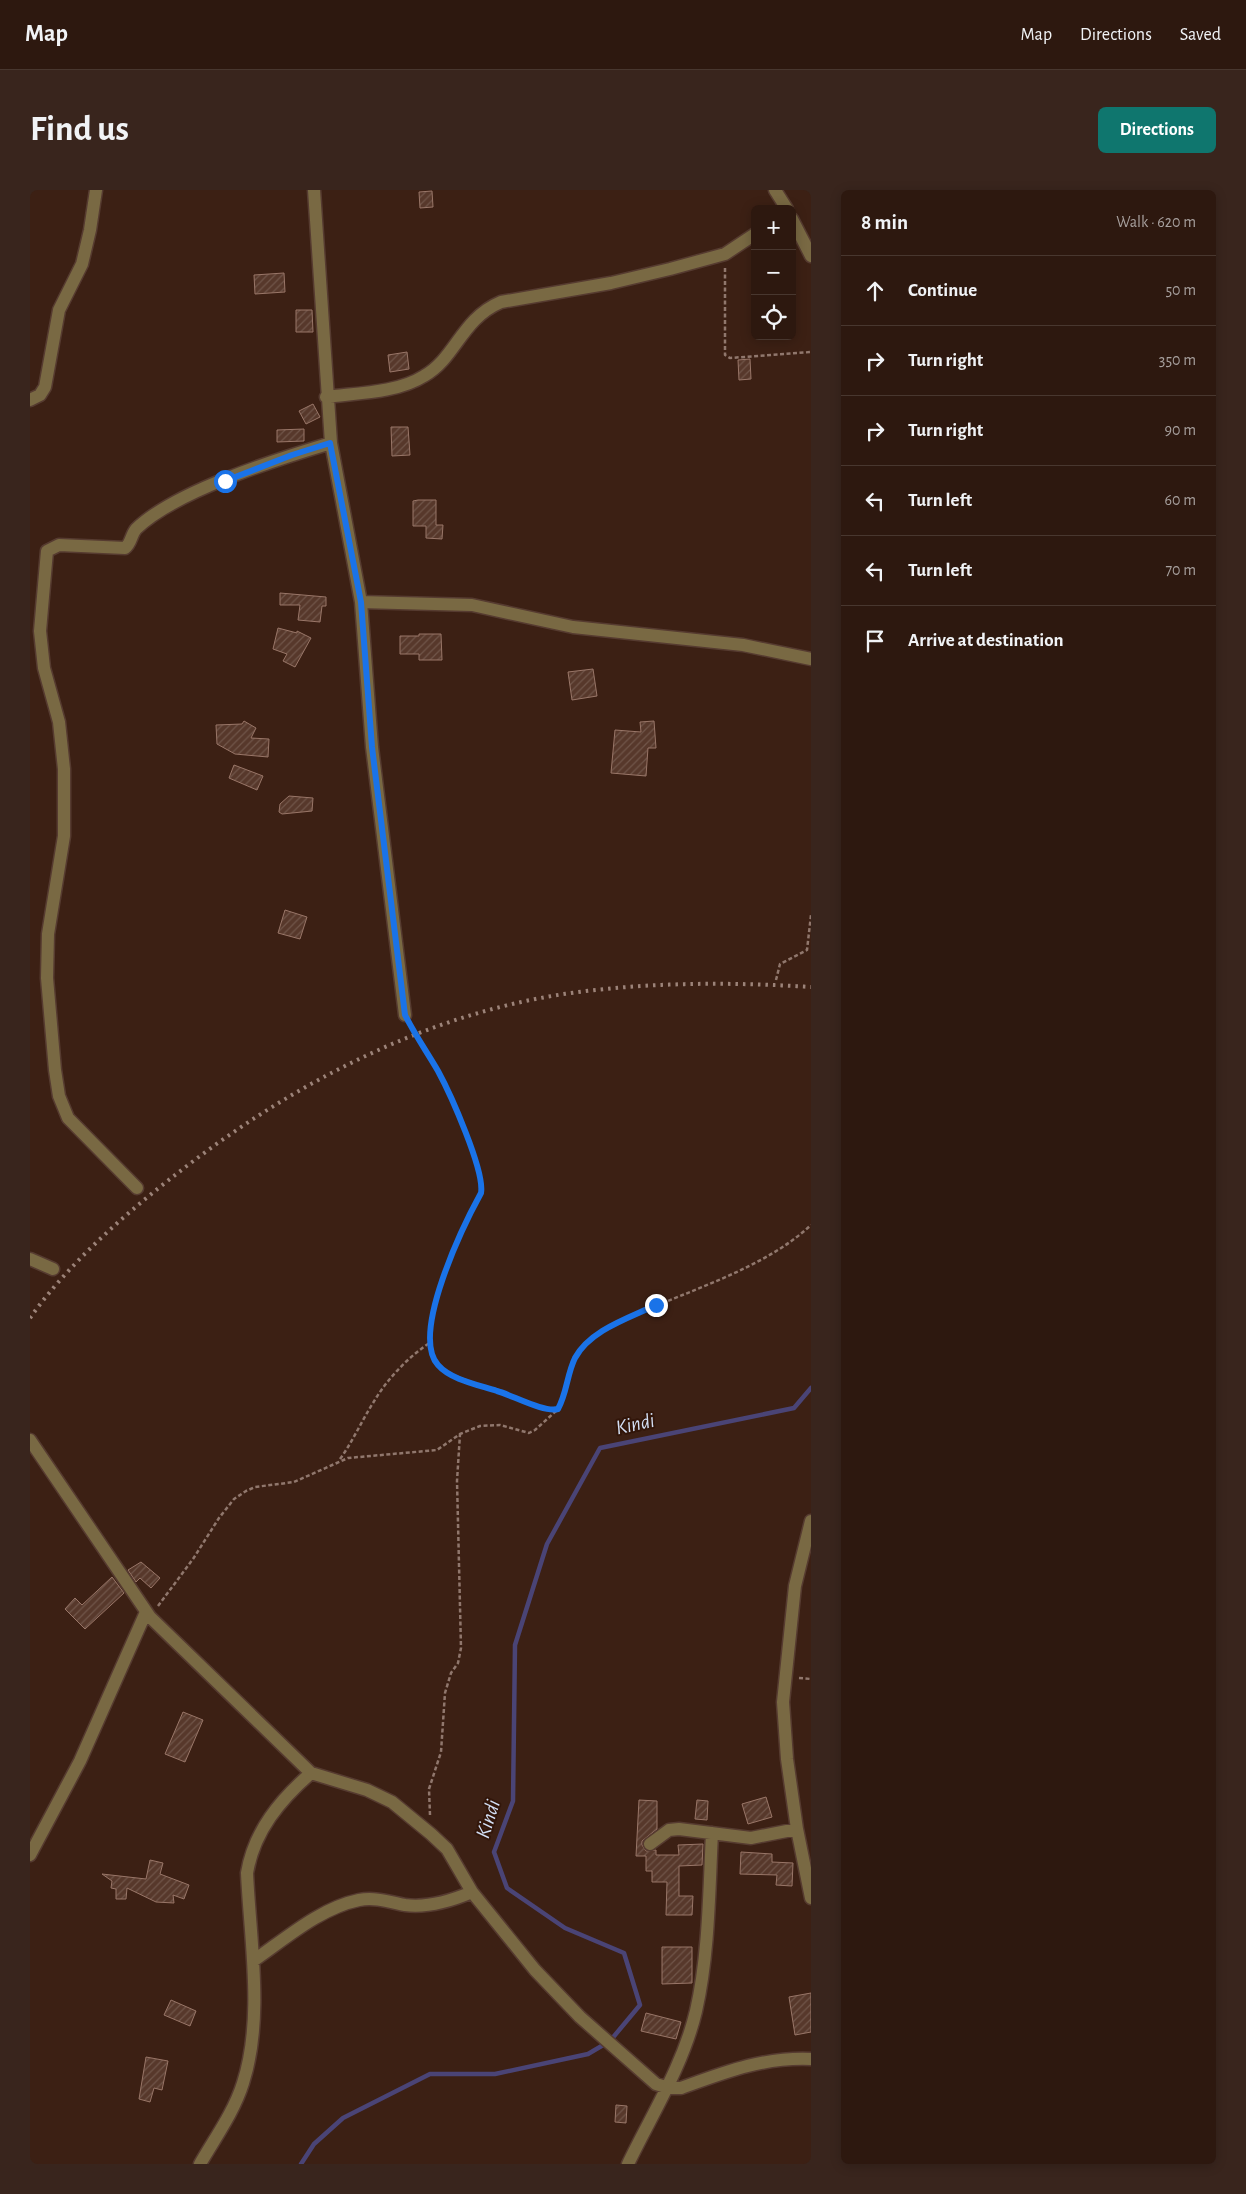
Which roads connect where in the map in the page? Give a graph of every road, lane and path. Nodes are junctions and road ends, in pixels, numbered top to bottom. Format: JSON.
{"nodes":[{"id":1,"x":96,"y":190,"type":"edge"},
{"id":2,"x":314,"y":190,"type":"edge"},
{"id":3,"x":775,"y":190,"type":"edge"},
{"id":4,"x":783,"y":205,"type":"edge"},
{"id":5,"x":796,"y":227,"type":"edge"},
{"id":6,"x":751,"y":237,"type":"edge"},
{"id":7,"x":725,"y":254,"type":"junction"},
{"id":8,"x":811,"y":256,"type":"edge"},
{"id":9,"x":811,"y":352,"type":"edge"},
{"id":10,"x":326,"y":397,"type":"junction"},
{"id":11,"x":30,"y":400,"type":"edge"},
{"id":12,"x":330,"y":443,"type":"junction"},
{"id":13,"x":361,"y":602,"type":"junction"},
{"id":14,"x":811,"y":659,"type":"edge"},
{"id":15,"x":811,"y":915,"type":"edge"},
{"id":16,"x":776,"y":980,"type":"dead end"},
{"id":17,"x":405,"y":1015,"type":"joint"},
{"id":18,"x":136,"y":1188,"type":"dead end"},
{"id":19,"x":811,"y":1225,"type":"edge"},
{"id":20,"x":30,"y":1259,"type":"edge"},
{"id":21,"x":53,"y":1269,"type":"dead end"},
{"id":22,"x":431,"y":1342,"type":"junction"},
{"id":23,"x":558,"y":1409,"type":"junction"},
{"id":24,"x":460,"y":1434,"type":"junction"},
{"id":25,"x":30,"y":1440,"type":"edge"},
{"id":26,"x":339,"y":1460,"type":"junction"},
{"id":27,"x":811,"y":1522,"type":"edge"},
{"id":28,"x":148,"y":1614,"type":"junction"},
{"id":29,"x":311,"y":1773,"type":"junction"},
{"id":30,"x":797,"y":1829,"type":"junction"},
{"id":31,"x":712,"y":1833,"type":"junction"},
{"id":32,"x":431,"y":1834,"type":"junction"},
{"id":33,"x":650,"y":1844,"type":"dead end"},
{"id":34,"x":30,"y":1855,"type":"edge"},
{"id":35,"x":472,"y":1892,"type":"junction"},
{"id":36,"x":811,"y":1898,"type":"edge"},
{"id":37,"x":253,"y":1961,"type":"junction"},
{"id":38,"x":811,"y":2059,"type":"edge"},
{"id":39,"x":668,"y":2088,"type":"junction"},
{"id":40,"x":200,"y":2164,"type":"edge"},
{"id":41,"x":628,"y":2164,"type":"edge"}],
"edges":[{"from":1,"to":11,"type":"street"},
{"from":2,"to":10,"type":"street"},
{"from":3,"to":4,"type":"street"},
{"from":5,"to":8,"type":"street"},
{"from":6,"to":7,"type":"street"},
{"from":7,"to":9,"type":"path"},
{"from":7,"to":10,"type":"street"},
{"from":10,"to":12,"type":"street"},
{"from":12,"to":13,"type":"street"},
{"from":12,"to":18,"type":"street"},
{"from":13,"to":14,"type":"street"},
{"from":13,"to":17,"type":"street"},
{"from":15,"to":16,"type":"path"},
{"from":17,"to":22,"type":"path"},
{"from":19,"to":23,"type":"path"},
{"from":20,"to":21,"type":"street"},
{"from":22,"to":23,"type":"path"},
{"from":22,"to":26,"type":"path"},
{"from":23,"to":24,"type":"path"},
{"from":24,"to":26,"type":"path"},
{"from":24,"to":32,"type":"path"},
{"from":25,"to":28,"type":"street"},
{"from":26,"to":28,"type":"path"},
{"from":27,"to":30,"type":"street"},
{"from":28,"to":29,"type":"street"},
{"from":28,"to":34,"type":"street"},
{"from":29,"to":32,"type":"street"},
{"from":29,"to":37,"type":"street"},
{"from":30,"to":31,"type":"street"},
{"from":30,"to":36,"type":"street"},
{"from":31,"to":33,"type":"street"},
{"from":31,"to":39,"type":"street"},
{"from":32,"to":35,"type":"street"},
{"from":35,"to":37,"type":"street"},
{"from":35,"to":39,"type":"street"},
{"from":37,"to":40,"type":"street"},
{"from":38,"to":39,"type":"street"},
{"from":39,"to":41,"type":"street"}]}
